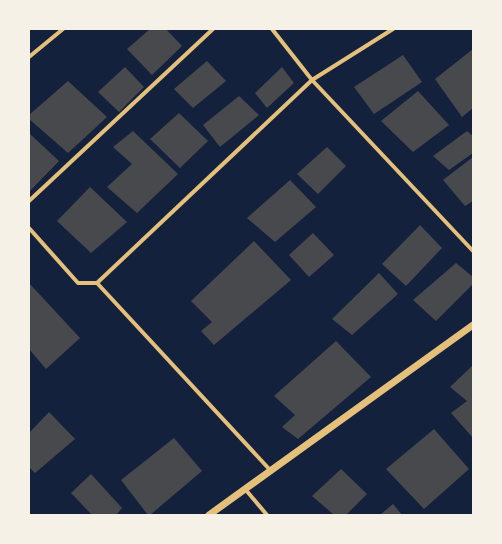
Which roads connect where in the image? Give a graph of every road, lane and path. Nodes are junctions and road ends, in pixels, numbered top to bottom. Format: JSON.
{"nodes":[{"id":1,"x":63,"y":29,"type":"edge"},
{"id":2,"x":213,"y":29,"type":"edge"},
{"id":3,"x":272,"y":29,"type":"edge"},
{"id":4,"x":393,"y":29,"type":"edge"},
{"id":5,"x":29,"y":57,"type":"edge"},
{"id":6,"x":312,"y":80,"type":"junction"},
{"id":7,"x":29,"y":201,"type":"edge"},
{"id":8,"x":29,"y":228,"type":"edge"},
{"id":9,"x":473,"y":250,"type":"edge"},
{"id":10,"x":97,"y":283,"type":"junction"},
{"id":11,"x":473,"y":325,"type":"edge"},
{"id":12,"x":271,"y":471,"type":"junction"},
{"id":13,"x":245,"y":489,"type":"junction"},
{"id":14,"x":209,"y":515,"type":"edge"},
{"id":15,"x":267,"y":515,"type":"edge"}],
"edges":[{"from":1,"to":5,"type":"street"},
{"from":2,"to":7,"type":"street"},
{"from":3,"to":6,"type":"street"},
{"from":4,"to":6,"type":"street"},
{"from":6,"to":9,"type":"street"},
{"from":6,"to":10,"type":"street"},
{"from":8,"to":10,"type":"street"},
{"from":10,"to":12,"type":"street"},
{"from":11,"to":12,"type":"street"},
{"from":12,"to":13,"type":"street"},
{"from":13,"to":14,"type":"street"},
{"from":13,"to":15,"type":"street"}]}
